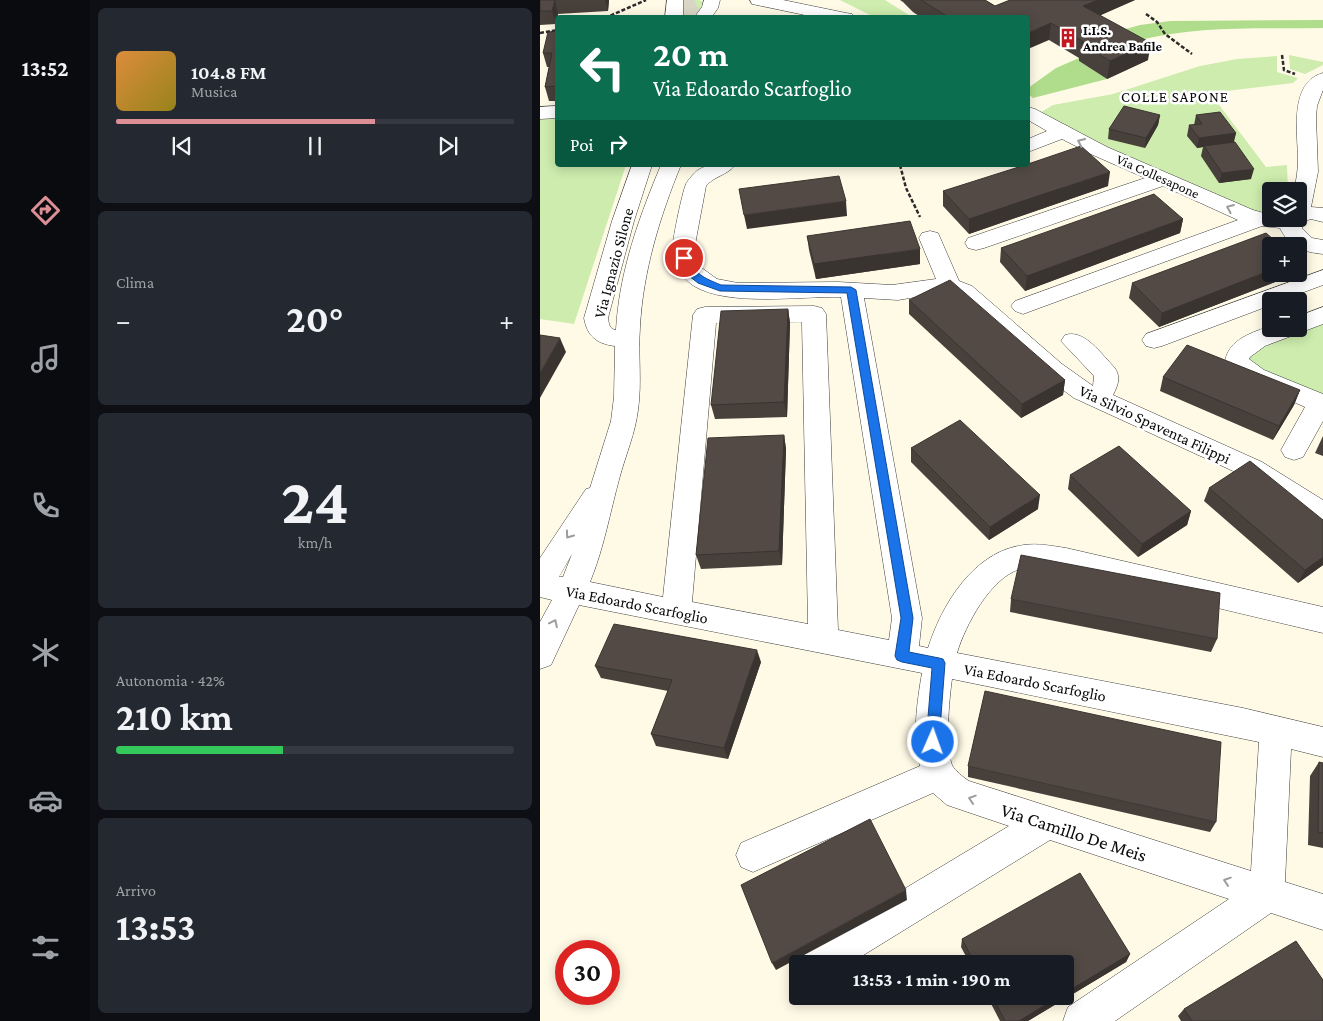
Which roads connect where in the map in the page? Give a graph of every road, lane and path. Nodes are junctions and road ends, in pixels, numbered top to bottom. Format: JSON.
{"nodes":[{"id":1,"x":646,"y":0,"type":"edge"},
{"id":2,"x":660,"y":0,"type":"edge"},
{"id":3,"x":670,"y":0,"type":"edge"},
{"id":4,"x":675,"y":0,"type":"edge"},
{"id":5,"x":758,"y":0,"type":"edge"},
{"id":6,"x":825,"y":0,"type":"edge"},
{"id":7,"x":776,"y":4,"type":"junction"},
{"id":8,"x":1146,"y":14,"type":"dead end"},
{"id":9,"x":612,"y":15,"type":"edge"},
{"id":10,"x":674,"y":15,"type":"edge"},
{"id":11,"x":762,"y":15,"type":"edge"},
{"id":12,"x":835,"y":15,"type":"edge"},
{"id":13,"x":839,"y":15,"type":"edge"},
{"id":14,"x":555,"y":30,"type":"edge"},
{"id":15,"x":540,"y":33,"type":"edge"},
{"id":16,"x":1192,"y":54,"type":"dead end"},
{"id":17,"x":1282,"y":55,"type":"dead end"},
{"id":18,"x":1301,"y":76,"type":"dead end"},
{"id":19,"x":1323,"y":79,"type":"edge"},
{"id":20,"x":555,"y":112,"type":"edge"},
{"id":21,"x":540,"y":113,"type":"edge"},
{"id":22,"x":1030,"y":115,"type":"edge"},
{"id":23,"x":1060,"y":132,"type":"junction"},
{"id":24,"x":1030,"y":145,"type":"edge"},
{"id":25,"x":1308,"y":162,"type":"junction"},
{"id":26,"x":641,"y":167,"type":"edge"},
{"id":27,"x":670,"y":167,"type":"edge"},
{"id":28,"x":721,"y":167,"type":"edge"},
{"id":29,"x":901,"y":167,"type":"edge"},
{"id":30,"x":1164,"y":179,"type":"junction"},
{"id":31,"x":1304,"y":182,"type":"edge"},
{"id":32,"x":1323,"y":194,"type":"edge"},
{"id":33,"x":1307,"y":214,"type":"edge"},
{"id":34,"x":1323,"y":214,"type":"edge"},
{"id":35,"x":1260,"y":219,"type":"joint"},
{"id":36,"x":1293,"y":227,"type":"edge"},
{"id":37,"x":930,"y":238,"type":"joint"},
{"id":38,"x":976,"y":243,"type":"dead end"},
{"id":39,"x":1313,"y":245,"type":"edge"},
{"id":40,"x":1323,"y":253,"type":"edge"},
{"id":41,"x":1323,"y":277,"type":"edge"},
{"id":42,"x":950,"y":286,"type":"junction"},
{"id":43,"x":851,"y":290,"type":"junction"},
{"id":44,"x":1023,"y":306,"type":"dead end"},
{"id":45,"x":1323,"y":315,"type":"edge"},
{"id":46,"x":1307,"y":322,"type":"edge"},
{"id":47,"x":628,"y":337,"type":"junction"},
{"id":48,"x":1268,"y":337,"type":"edge"},
{"id":49,"x":1073,"y":340,"type":"dead end"},
{"id":50,"x":1154,"y":340,"type":"dead end"},
{"id":51,"x":1099,"y":399,"type":"junction"},
{"id":52,"x":1322,"y":403,"type":"edge"},
{"id":53,"x":1294,"y":450,"type":"dead end"},
{"id":54,"x":606,"y":480,"type":"junction"},
{"id":55,"x":1323,"y":514,"type":"edge"},
{"id":56,"x":540,"y":584,"type":"edge"},
{"id":57,"x":571,"y":592,"type":"junction"},
{"id":58,"x":676,"y":611,"type":"junction"},
{"id":59,"x":1323,"y":620,"type":"edge"},
{"id":60,"x":823,"y":641,"type":"junction"},
{"id":61,"x":540,"y":656,"type":"edge"},
{"id":62,"x":902,"y":656,"type":"junction"},
{"id":63,"x":939,"y":663,"type":"junction"},
{"id":64,"x":1276,"y":731,"type":"junction"},
{"id":65,"x":1323,"y":742,"type":"edge"},
{"id":66,"x":939,"y":774,"type":"junction"},
{"id":67,"x":1046,"y":823,"type":"junction"},
{"id":68,"x":753,"y":855,"type":"dead end"},
{"id":69,"x":1267,"y":894,"type":"junction"},
{"id":70,"x":1323,"y":912,"type":"edge"},
{"id":71,"x":829,"y":955,"type":"edge"},
{"id":72,"x":1082,"y":1021,"type":"edge"}],
"edges":[{"from":1,"to":9,"type":"path"},
{"from":2,"to":3,"type":"street"},
{"from":4,"to":10,"type":"street"},
{"from":5,"to":7,"type":"street"},
{"from":6,"to":13,"type":"street"},
{"from":7,"to":11,"type":"street"},
{"from":7,"to":12,"type":"street"},
{"from":8,"to":16,"type":"path"},
{"from":14,"to":15,"type":"path"},
{"from":17,"to":18,"type":"path"},
{"from":19,"to":25,"type":"street"},
{"from":20,"to":21,"type":"street"},
{"from":22,"to":23,"type":"street","name":"Via Collesapone"},
{"from":23,"to":24,"type":"street"},
{"from":30,"to":23,"type":"street","name":"Via Collesapone","one_way":true},
{"from":25,"to":31,"type":"street"},
{"from":25,"to":32,"type":"street"},
{"from":26,"to":47,"type":"street","name":"Via Ignazio Silone"},
{"from":27,"to":47,"type":"street","name":"Via Ignazio Silone"},
{"from":28,"to":43,"type":"street"},
{"from":29,"to":37,"type":"path"},
{"from":35,"to":30,"type":"street","name":"Via Collesapone","one_way":true},
{"from":30,"to":38,"type":"street"},
{"from":33,"to":34,"type":"street","name":"Via Collesapone"},
{"from":35,"to":44,"type":"street"},
{"from":36,"to":39,"type":"street"},
{"from":37,"to":42,"type":"street"},
{"from":39,"to":40,"type":"street"},
{"from":41,"to":50,"type":"street"},
{"from":42,"to":43,"type":"street"},
{"from":42,"to":51,"type":"street","name":"Via Silvio Spaventa Filippi"},
{"from":43,"to":62,"type":"street"},
{"from":45,"to":46,"type":"street"},
{"from":47,"to":54,"type":"street","name":"Via Ignazio Silone"},
{"from":48,"to":52,"type":"street"},
{"from":49,"to":51,"type":"street"},
{"from":51,"to":55,"type":"street","name":"Via Silvio Spaventa Filippi"},
{"from":52,"to":53,"type":"street"},
{"from":54,"to":56,"type":"street","name":"Via Ignazio Silone","one_way":true},
{"from":54,"to":57,"type":"street","name":"Via Ignazio Silone"},
{"from":56,"to":57,"type":"street","name":"Via Edoardo Scarfoglio"},
{"from":57,"to":58,"type":"street","name":"Via Edoardo Scarfoglio"},
{"from":61,"to":57,"type":"street","name":"Via Ignazio Silone","one_way":true},
{"from":58,"to":60,"type":"street","name":"Via Edoardo Scarfoglio"},
{"from":58,"to":60,"type":"street"},
{"from":59,"to":63,"type":"street"},
{"from":60,"to":62,"type":"street","name":"Via Edoardo Scarfoglio"},
{"from":62,"to":63,"type":"street","name":"Via Edoardo Scarfoglio"},
{"from":63,"to":64,"type":"street","name":"Via Edoardo Scarfoglio"},
{"from":63,"to":66,"type":"street"},
{"from":64,"to":65,"type":"street","name":"Via Edoardo Scarfoglio"},
{"from":64,"to":69,"type":"street"},
{"from":67,"to":66,"type":"street","name":"Via Camillo De Meis","one_way":true},
{"from":66,"to":68,"type":"street"},
{"from":69,"to":67,"type":"street","name":"Via Camillo De Meis","one_way":true},
{"from":67,"to":71,"type":"street"},
{"from":69,"to":70,"type":"street","name":"Via Camillo De Meis"},
{"from":69,"to":72,"type":"street"}]}
